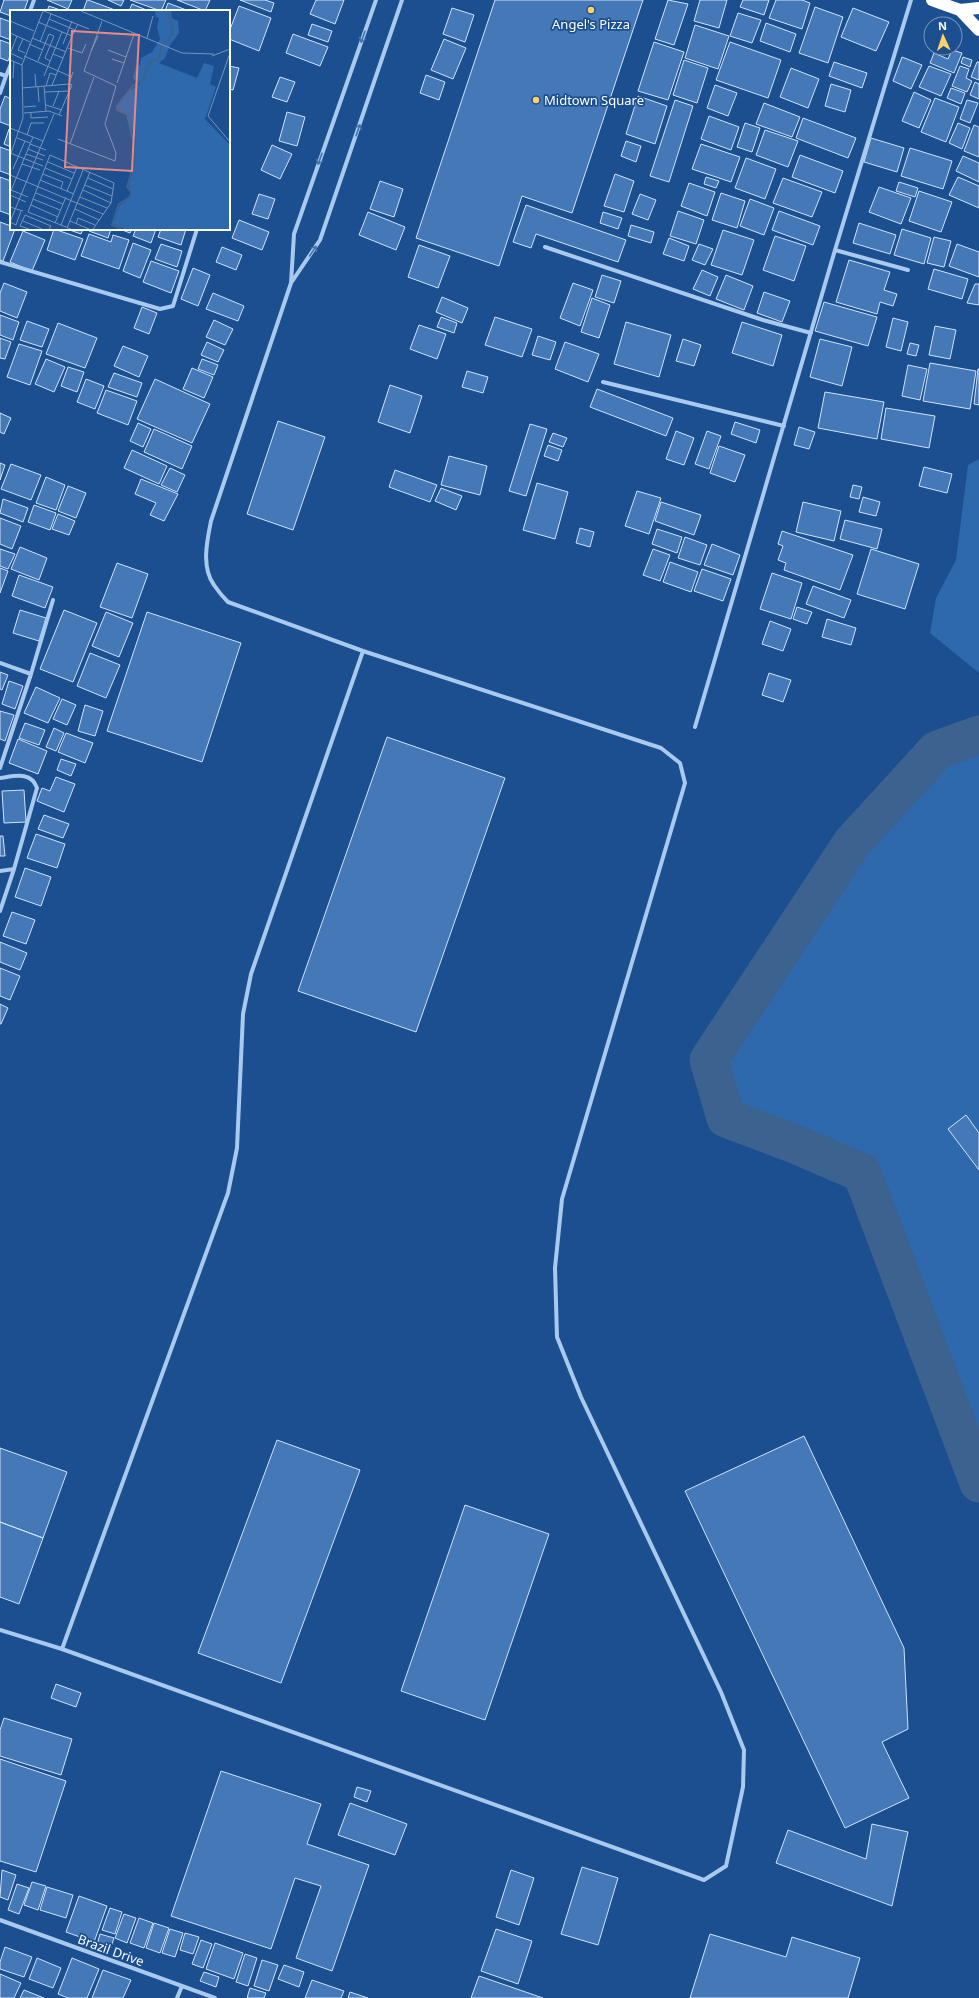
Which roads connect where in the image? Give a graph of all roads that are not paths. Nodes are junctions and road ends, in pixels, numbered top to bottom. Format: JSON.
{"nodes":[{"id":1,"x":34,"y":0,"type":"edge"},
{"id":2,"x":376,"y":0,"type":"edge"},
{"id":3,"x":402,"y":0,"type":"edge"},
{"id":4,"x":911,"y":0,"type":"edge"},
{"id":5,"x":932,"y":0,"type":"edge"},
{"id":6,"x":979,"y":8,"type":"edge"},
{"id":7,"x":30,"y":10,"type":"edge"},
{"id":8,"x":960,"y":10,"type":"junction"},
{"id":9,"x":979,"y":30,"type":"edge"},
{"id":10,"x":10,"y":66,"type":"edge"},
{"id":11,"x":0,"y":74,"type":"edge"},
{"id":12,"x":6,"y":76,"type":"junction"},
{"id":13,"x":0,"y":93,"type":"edge"},
{"id":14,"x":197,"y":230,"type":"edge"},
{"id":15,"x":545,"y":247,"type":"dead end"},
{"id":16,"x":835,"y":250,"type":"junction"},
{"id":17,"x":0,"y":262,"type":"edge"},
{"id":18,"x":908,"y":270,"type":"dead end"},
{"id":19,"x":291,"y":284,"type":"junction"},
{"id":20,"x":811,"y":333,"type":"junction"},
{"id":21,"x":603,"y":382,"type":"dead end"},
{"id":22,"x":784,"y":426,"type":"junction"},
{"id":23,"x":53,"y":600,"type":"dead end"},
{"id":24,"x":363,"y":651,"type":"junction"},
{"id":25,"x":0,"y":663,"type":"edge"},
{"id":26,"x":31,"y":674,"type":"junction"},
{"id":27,"x":695,"y":727,"type":"dead end"},
{"id":28,"x":0,"y":768,"type":"edge"},
{"id":29,"x":0,"y":778,"type":"edge"},
{"id":30,"x":14,"y":869,"type":"junction"},
{"id":31,"x":0,"y":871,"type":"edge"},
{"id":32,"x":0,"y":911,"type":"edge"},
{"id":33,"x":0,"y":1630,"type":"edge"},
{"id":34,"x":62,"y":1649,"type":"junction"},
{"id":35,"x":0,"y":1920,"type":"edge"},
{"id":36,"x":182,"y":1986,"type":"junction"},
{"id":37,"x":177,"y":1998,"type":"edge"},
{"id":38,"x":215,"y":1998,"type":"edge"}],
"edges":[{"from":1,"to":7,"type":"street"},
{"from":2,"to":19,"type":"street","one_way":true},
{"from":19,"to":3,"type":"street","one_way":true},
{"from":4,"to":16,"type":"street"},
{"from":5,"to":8,"type":"highway"},
{"from":6,"to":8,"type":"highway"},
{"from":8,"to":9,"type":"highway"},
{"from":10,"to":12,"type":"street"},
{"from":11,"to":12,"type":"street"},
{"from":12,"to":13,"type":"street"},
{"from":14,"to":17,"type":"street"},
{"from":15,"to":20,"type":"street"},
{"from":16,"to":18,"type":"street"},
{"from":16,"to":20,"type":"street"},
{"from":19,"to":24,"type":"street"},
{"from":20,"to":22,"type":"street"},
{"from":21,"to":22,"type":"street"},
{"from":22,"to":27,"type":"street"},
{"from":23,"to":26,"type":"street"},
{"from":24,"to":34,"type":"street"},
{"from":24,"to":34,"type":"street"},
{"from":25,"to":26,"type":"street"},
{"from":26,"to":28,"type":"street"},
{"from":29,"to":30,"type":"street"},
{"from":30,"to":31,"type":"street"},
{"from":30,"to":32,"type":"street"},
{"from":33,"to":34,"type":"street"},
{"from":35,"to":36,"type":"street","name":"Brazil Drive"},
{"from":36,"to":37,"type":"street"},
{"from":36,"to":38,"type":"street","name":"Brazil Drive"}]}
